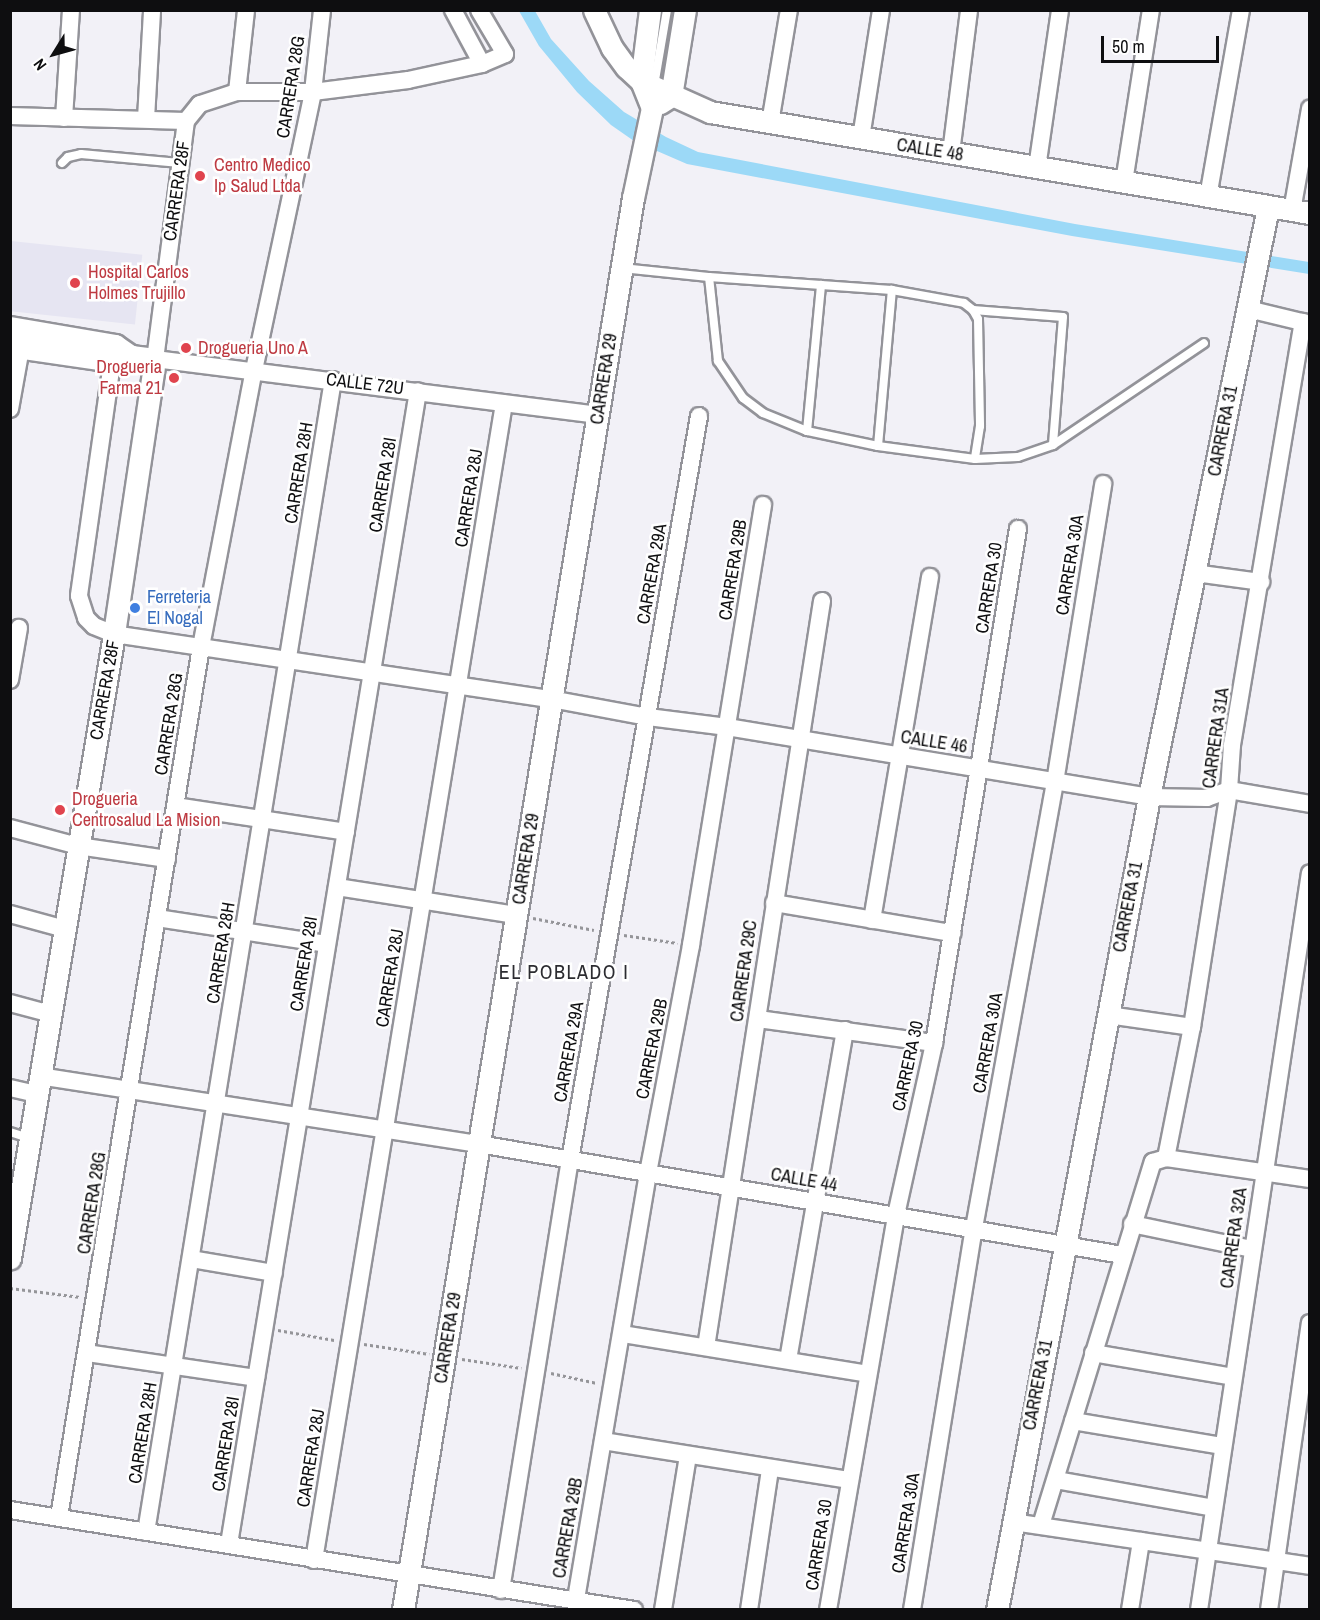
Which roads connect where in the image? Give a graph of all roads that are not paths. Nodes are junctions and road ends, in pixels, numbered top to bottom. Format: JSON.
{"nodes":[{"id":1,"x":71,"y":10,"type":"edge"},
{"id":2,"x":152,"y":10,"type":"edge"},
{"id":3,"x":246,"y":10,"type":"edge"},
{"id":4,"x":322,"y":10,"type":"edge"},
{"id":5,"x":453,"y":10,"type":"edge"},
{"id":6,"x":479,"y":10,"type":"edge"},
{"id":7,"x":594,"y":10,"type":"edge"},
{"id":8,"x":650,"y":10,"type":"edge"},
{"id":9,"x":667,"y":10,"type":"edge"},
{"id":10,"x":685,"y":10,"type":"edge"},
{"id":11,"x":789,"y":10,"type":"edge"},
{"id":12,"x":881,"y":10,"type":"edge"},
{"id":13,"x":969,"y":10,"type":"edge"},
{"id":14,"x":1060,"y":10,"type":"edge"},
{"id":15,"x":1151,"y":10,"type":"edge"},
{"id":16,"x":1241,"y":10,"type":"edge"},
{"id":17,"x":482,"y":64,"type":"junction"},
{"id":18,"x":237,"y":92,"type":"junction"},
{"id":19,"x":313,"y":92,"type":"junction"},
{"id":20,"x":653,"y":99,"type":"junction"},
{"id":21,"x":1310,"y":109,"type":"edge"},
{"id":22,"x":10,"y":116,"type":"edge"},
{"id":23,"x":64,"y":118,"type":"junction"},
{"id":24,"x":146,"y":119,"type":"junction"},
{"id":25,"x":186,"y":121,"type":"junction"},
{"id":26,"x":770,"y":123,"type":"junction"},
{"id":27,"x":861,"y":138,"type":"junction"},
{"id":28,"x":951,"y":153,"type":"junction"},
{"id":29,"x":62,"y":163,"type":"dead end"},
{"id":30,"x":180,"y":163,"type":"junction"},
{"id":31,"x":1037,"y":168,"type":"junction"},
{"id":32,"x":1124,"y":182,"type":"junction"},
{"id":33,"x":1208,"y":197,"type":"junction"},
{"id":34,"x":1268,"y":207,"type":"junction"},
{"id":35,"x":1301,"y":212,"type":"edge"},
{"id":36,"x":622,"y":268,"type":"junction"},
{"id":37,"x":709,"y":277,"type":"junction"},
{"id":38,"x":821,"y":285,"type":"junction"},
{"id":39,"x":892,"y":290,"type":"junction"},
{"id":40,"x":1249,"y":303,"type":"junction"},
{"id":41,"x":973,"y":310,"type":"junction"},
{"id":42,"x":1306,"y":323,"type":"edge"},
{"id":43,"x":10,"y":327,"type":"edge"},
{"id":44,"x":1204,"y":343,"type":"dead end"},
{"id":45,"x":16,"y":347,"type":"edge"},
{"id":46,"x":120,"y":354,"type":"junction"},
{"id":47,"x":155,"y":359,"type":"junction"},
{"id":48,"x":254,"y":370,"type":"junction"},
{"id":49,"x":333,"y":380,"type":"junction"},
{"id":50,"x":418,"y":391,"type":"junction"},
{"id":51,"x":504,"y":403,"type":"junction"},
{"id":52,"x":10,"y":409,"type":"edge"},
{"id":53,"x":598,"y":415,"type":"junction"},
{"id":54,"x":699,"y":416,"type":"dead end"},
{"id":55,"x":807,"y":431,"type":"junction"},
{"id":56,"x":1053,"y":445,"type":"junction"},
{"id":57,"x":878,"y":446,"type":"junction"},
{"id":58,"x":975,"y":459,"type":"junction"},
{"id":59,"x":1103,"y":484,"type":"dead end"},
{"id":60,"x":763,"y":505,"type":"dead end"},
{"id":61,"x":1018,"y":529,"type":"dead end"},
{"id":62,"x":1194,"y":573,"type":"junction"},
{"id":63,"x":930,"y":577,"type":"dead end"},
{"id":64,"x":1261,"y":582,"type":"junction"},
{"id":65,"x":822,"y":601,"type":"dead end"},
{"id":66,"x":19,"y":628,"type":"dead end"},
{"id":67,"x":114,"y":634,"type":"junction"},
{"id":68,"x":201,"y":647,"type":"junction"},
{"id":69,"x":289,"y":660,"type":"junction"},
{"id":70,"x":372,"y":671,"type":"junction"},
{"id":71,"x":10,"y":680,"type":"edge"},
{"id":72,"x":458,"y":685,"type":"junction"},
{"id":73,"x":551,"y":699,"type":"junction"},
{"id":74,"x":648,"y":717,"type":"junction"},
{"id":75,"x":728,"y":727,"type":"junction"},
{"id":76,"x":800,"y":740,"type":"junction"},
{"id":77,"x":899,"y":756,"type":"junction"},
{"id":78,"x":979,"y":769,"type":"junction"},
{"id":79,"x":1055,"y":782,"type":"junction"},
{"id":80,"x":1228,"y":790,"type":"junction"},
{"id":81,"x":1149,"y":797,"type":"junction"},
{"id":82,"x":1310,"y":804,"type":"edge"},
{"id":83,"x":175,"y":806,"type":"junction"},
{"id":84,"x":262,"y":820,"type":"junction"},
{"id":85,"x":10,"y":828,"type":"edge"},
{"id":86,"x":346,"y":832,"type":"junction"},
{"id":87,"x":78,"y":846,"type":"junction"},
{"id":88,"x":167,"y":859,"type":"junction"},
{"id":89,"x":1310,"y":873,"type":"edge"},
{"id":90,"x":337,"y":887,"type":"junction"},
{"id":91,"x":423,"y":901,"type":"junction"},
{"id":92,"x":774,"y":903,"type":"junction"},
{"id":93,"x":10,"y":914,"type":"edge"},
{"id":94,"x":516,"y":915,"type":"junction"},
{"id":95,"x":157,"y":918,"type":"junction"},
{"id":96,"x":872,"y":920,"type":"junction"},
{"id":97,"x":65,"y":928,"type":"junction"},
{"id":98,"x":245,"y":931,"type":"junction"},
{"id":99,"x":952,"y":933,"type":"junction"},
{"id":100,"x":326,"y":944,"type":"junction"},
{"id":101,"x":10,"y":1003,"type":"edge"},
{"id":102,"x":51,"y":1014,"type":"junction"},
{"id":103,"x":1108,"y":1015,"type":"junction"},
{"id":104,"x":758,"y":1019,"type":"junction"},
{"id":105,"x":1192,"y":1027,"type":"junction"},
{"id":106,"x":845,"y":1030,"type":"junction"},
{"id":107,"x":934,"y":1043,"type":"junction"},
{"id":108,"x":38,"y":1085,"type":"junction"},
{"id":109,"x":10,"y":1088,"type":"edge"},
{"id":110,"x":130,"y":1089,"type":"junction"},
{"id":111,"x":217,"y":1104,"type":"junction"},
{"id":112,"x":299,"y":1115,"type":"junction"},
{"id":113,"x":385,"y":1130,"type":"junction"},
{"id":114,"x":20,"y":1135,"type":"edge"},
{"id":115,"x":479,"y":1144,"type":"junction"},
{"id":116,"x":570,"y":1160,"type":"junction"},
{"id":117,"x":1159,"y":1160,"type":"junction"},
{"id":118,"x":648,"y":1173,"type":"junction"},
{"id":119,"x":1263,"y":1173,"type":"junction"},
{"id":120,"x":1310,"y":1179,"type":"edge"},
{"id":121,"x":732,"y":1187,"type":"junction"},
{"id":122,"x":813,"y":1201,"type":"junction"},
{"id":123,"x":896,"y":1215,"type":"junction"},
{"id":124,"x":1132,"y":1224,"type":"junction"},
{"id":125,"x":974,"y":1228,"type":"junction"},
{"id":126,"x":1065,"y":1245,"type":"junction"},
{"id":127,"x":1252,"y":1249,"type":"junction"},
{"id":128,"x":1122,"y":1255,"type":"junction"},
{"id":129,"x":10,"y":1258,"type":"edge"},
{"id":130,"x":191,"y":1259,"type":"junction"},
{"id":131,"x":274,"y":1273,"type":"junction"},
{"id":132,"x":1310,"y":1323,"type":"edge"},
{"id":133,"x":622,"y":1334,"type":"junction"},
{"id":134,"x":706,"y":1347,"type":"junction"},
{"id":135,"x":87,"y":1353,"type":"junction"},
{"id":136,"x":1093,"y":1353,"type":"junction"},
{"id":137,"x":788,"y":1360,"type":"junction"},
{"id":138,"x":174,"y":1365,"type":"junction"},
{"id":139,"x":868,"y":1374,"type":"junction"},
{"id":140,"x":1233,"y":1377,"type":"junction"},
{"id":141,"x":256,"y":1378,"type":"junction"},
{"id":142,"x":1073,"y":1421,"type":"junction"},
{"id":143,"x":603,"y":1441,"type":"junction"},
{"id":144,"x":1223,"y":1446,"type":"junction"},
{"id":145,"x":688,"y":1456,"type":"junction"},
{"id":146,"x":770,"y":1469,"type":"junction"},
{"id":147,"x":850,"y":1480,"type":"junction"},
{"id":148,"x":1056,"y":1480,"type":"junction"},
{"id":149,"x":1214,"y":1508,"type":"junction"},
{"id":150,"x":10,"y":1510,"type":"edge"},
{"id":151,"x":59,"y":1517,"type":"junction"},
{"id":152,"x":1013,"y":1522,"type":"junction"},
{"id":153,"x":1041,"y":1525,"type":"junction"},
{"id":154,"x":146,"y":1532,"type":"junction"},
{"id":155,"x":1140,"y":1541,"type":"junction"},
{"id":156,"x":229,"y":1545,"type":"junction"},
{"id":157,"x":1208,"y":1551,"type":"junction"},
{"id":158,"x":314,"y":1560,"type":"junction"},
{"id":159,"x":1276,"y":1561,"type":"junction"},
{"id":160,"x":1310,"y":1566,"type":"edge"},
{"id":161,"x":409,"y":1575,"type":"junction"},
{"id":162,"x":501,"y":1590,"type":"junction"},
{"id":163,"x":576,"y":1599,"type":"junction"},
{"id":164,"x":403,"y":1610,"type":"edge"},
{"id":165,"x":634,"y":1610,"type":"edge"},
{"id":166,"x":663,"y":1610,"type":"edge"},
{"id":167,"x":749,"y":1610,"type":"edge"},
{"id":168,"x":828,"y":1610,"type":"edge"},
{"id":169,"x":912,"y":1610,"type":"edge"},
{"id":170,"x":997,"y":1610,"type":"edge"},
{"id":171,"x":1130,"y":1610,"type":"edge"},
{"id":172,"x":1199,"y":1610,"type":"edge"},
{"id":173,"x":1269,"y":1610,"type":"edge"}],
"edges":[{"from":1,"to":23,"type":"street"},
{"from":2,"to":24,"type":"street"},
{"from":3,"to":18,"type":"street"},
{"from":4,"to":19,"type":"street","name":"CARRERA 28G"},
{"from":5,"to":17,"type":"street"},
{"from":6,"to":17,"type":"street"},
{"from":7,"to":20,"type":"street","name":"CALLE 48"},
{"from":8,"to":20,"type":"street","name":"CARRERA 29"},
{"from":9,"to":20,"type":"lane"},
{"from":10,"to":20,"type":"street","name":"CARRERA 29"},
{"from":11,"to":26,"type":"street"},
{"from":12,"to":27,"type":"street"},
{"from":13,"to":28,"type":"street"},
{"from":14,"to":31,"type":"street"},
{"from":15,"to":32,"type":"street"},
{"from":16,"to":33,"type":"street"},
{"from":17,"to":19,"type":"street"},
{"from":18,"to":19,"type":"street"},
{"from":18,"to":25,"type":"street"},
{"from":19,"to":48,"type":"street","name":"CARRERA 28G"},
{"from":20,"to":26,"type":"street","name":"CALLE 48"},
{"from":20,"to":36,"type":"street","name":"CARRERA 29"},
{"from":21,"to":35,"type":"street"},
{"from":22,"to":23,"type":"street"},
{"from":23,"to":24,"type":"street"},
{"from":24,"to":25,"type":"street"},
{"from":25,"to":30,"type":"street","name":"CARRERA 28F"},
{"from":26,"to":27,"type":"street","name":"CALLE 48"},
{"from":27,"to":28,"type":"street","name":"CALLE 48"},
{"from":28,"to":31,"type":"street","name":"CALLE 48"},
{"from":29,"to":30,"type":"lane"},
{"from":30,"to":47,"type":"street","name":"CARRERA 28F"},
{"from":31,"to":32,"type":"street","name":"CALLE 48"},
{"from":32,"to":33,"type":"street","name":"CALLE 48"},
{"from":33,"to":34,"type":"street","name":"CALLE 48"},
{"from":34,"to":35,"type":"street","name":"CALLE 48"},
{"from":34,"to":40,"type":"street","name":"CARRERA 31"},
{"from":36,"to":37,"type":"lane"},
{"from":36,"to":53,"type":"street","name":"CARRERA 29"},
{"from":37,"to":38,"type":"lane"},
{"from":37,"to":55,"type":"lane"},
{"from":38,"to":39,"type":"lane"},
{"from":38,"to":55,"type":"lane"},
{"from":39,"to":41,"type":"lane"},
{"from":39,"to":57,"type":"lane"},
{"from":40,"to":42,"type":"street"},
{"from":40,"to":62,"type":"street","name":"CARRERA 31"},
{"from":41,"to":56,"type":"lane"},
{"from":41,"to":58,"type":"lane"},
{"from":42,"to":64,"type":"street","name":"CARRERA 31A"},
{"from":43,"to":46,"type":"street","name":"CALLE 72U"},
{"from":44,"to":56,"type":"lane"},
{"from":45,"to":46,"type":"street","name":"CALLE 72U"},
{"from":45,"to":52,"type":"street"},
{"from":46,"to":47,"type":"street","name":"CALLE 72U"},
{"from":46,"to":67,"type":"street","name":"CALLE 46"},
{"from":47,"to":48,"type":"street","name":"CALLE 72U"},
{"from":47,"to":67,"type":"street","name":"CARRERA 28F"},
{"from":48,"to":49,"type":"street","name":"CALLE 72U"},
{"from":48,"to":68,"type":"street","name":"CARRERA 28G"},
{"from":49,"to":50,"type":"street","name":"CALLE 72U"},
{"from":49,"to":69,"type":"street","name":"CARRERA 28H"},
{"from":50,"to":51,"type":"street","name":"CALLE 72U"},
{"from":50,"to":70,"type":"street","name":"CARRERA 28I"},
{"from":51,"to":53,"type":"street","name":"CALLE 72U"},
{"from":51,"to":72,"type":"street","name":"CARRERA 28J"},
{"from":53,"to":73,"type":"street","name":"CARRERA 29"},
{"from":54,"to":74,"type":"street","name":"CARRERA 29A"},
{"from":55,"to":57,"type":"lane"},
{"from":56,"to":58,"type":"lane"},
{"from":57,"to":58,"type":"lane"},
{"from":59,"to":79,"type":"street","name":"CARRERA 30A"},
{"from":60,"to":75,"type":"street","name":"CARRERA 29B"},
{"from":61,"to":78,"type":"street","name":"CARRERA 30"},
{"from":62,"to":64,"type":"street"},
{"from":62,"to":81,"type":"street","name":"CARRERA 31"},
{"from":63,"to":77,"type":"street"},
{"from":64,"to":80,"type":"street","name":"CARRERA 31A"},
{"from":65,"to":76,"type":"street","name":"CARRERA 29C"},
{"from":66,"to":71,"type":"street"},
{"from":67,"to":68,"type":"street","name":"CALLE 46"},
{"from":67,"to":87,"type":"street","name":"CARRERA 28F"},
{"from":68,"to":69,"type":"street","name":"CALLE 46"},
{"from":68,"to":83,"type":"street","name":"CARRERA 28G"},
{"from":69,"to":70,"type":"street","name":"CALLE 46"},
{"from":69,"to":84,"type":"street","name":"CARRERA 28H"},
{"from":70,"to":72,"type":"street","name":"CALLE 46"},
{"from":70,"to":86,"type":"street","name":"CARRERA 28I"},
{"from":72,"to":73,"type":"street","name":"CALLE 46"},
{"from":72,"to":91,"type":"street","name":"CARRERA 28J"},
{"from":73,"to":74,"type":"street","name":"CALLE 46"},
{"from":73,"to":94,"type":"street","name":"CARRERA 29"},
{"from":74,"to":75,"type":"street","name":"CALLE 46"},
{"from":74,"to":116,"type":"street","name":"CARRERA 29A"},
{"from":75,"to":76,"type":"street","name":"CALLE 46"},
{"from":75,"to":118,"type":"street","name":"CARRERA 29B"},
{"from":76,"to":77,"type":"street","name":"CALLE 46"},
{"from":76,"to":92,"type":"street","name":"CARRERA 29C"},
{"from":77,"to":78,"type":"street","name":"CALLE 46"},
{"from":77,"to":96,"type":"street"},
{"from":78,"to":79,"type":"street","name":"CALLE 46"},
{"from":78,"to":99,"type":"street","name":"CARRERA 30"},
{"from":79,"to":81,"type":"street","name":"CALLE 46"},
{"from":79,"to":125,"type":"street","name":"CARRERA 30A"},
{"from":80,"to":81,"type":"street","name":"CALLE 46"},
{"from":80,"to":82,"type":"street","name":"CALLE 46"},
{"from":80,"to":105,"type":"street","name":"CARRERA 31A"},
{"from":81,"to":103,"type":"street","name":"CARRERA 31"},
{"from":83,"to":84,"type":"street"},
{"from":83,"to":88,"type":"street","name":"CARRERA 28G"},
{"from":84,"to":86,"type":"street"},
{"from":84,"to":98,"type":"street","name":"CARRERA 28H"},
{"from":85,"to":87,"type":"street"},
{"from":86,"to":90,"type":"street","name":"CARRERA 28I"},
{"from":87,"to":88,"type":"street"},
{"from":87,"to":97,"type":"street","name":"CARRERA 28F"},
{"from":88,"to":95,"type":"street","name":"CARRERA 28G"},
{"from":89,"to":119,"type":"street","name":"CARRERA 32A"},
{"from":90,"to":91,"type":"street"},
{"from":90,"to":100,"type":"street","name":"CARRERA 28I"},
{"from":91,"to":94,"type":"street"},
{"from":91,"to":113,"type":"street","name":"CARRERA 28J"},
{"from":92,"to":96,"type":"street"},
{"from":92,"to":104,"type":"street","name":"CARRERA 29C"},
{"from":93,"to":97,"type":"street"},
{"from":94,"to":115,"type":"street","name":"CARRERA 29"},
{"from":95,"to":98,"type":"street"},
{"from":95,"to":110,"type":"street","name":"CARRERA 28G"},
{"from":96,"to":99,"type":"street"},
{"from":97,"to":102,"type":"street","name":"CARRERA 28F"},
{"from":98,"to":100,"type":"street"},
{"from":98,"to":111,"type":"street","name":"CARRERA 28H"},
{"from":99,"to":107,"type":"street","name":"CARRERA 30"},
{"from":100,"to":112,"type":"street","name":"CARRERA 28I"},
{"from":101,"to":102,"type":"street"},
{"from":102,"to":108,"type":"street","name":"CARRERA 28F"},
{"from":103,"to":105,"type":"street"},
{"from":103,"to":126,"type":"street","name":"CARRERA 31"},
{"from":104,"to":106,"type":"street"},
{"from":104,"to":121,"type":"street","name":"CARRERA 29C"},
{"from":105,"to":117,"type":"street","name":"CARRERA 31A"},
{"from":106,"to":107,"type":"street"},
{"from":106,"to":122,"type":"street"},
{"from":107,"to":123,"type":"street","name":"CARRERA 30"},
{"from":108,"to":109,"type":"street","name":"CALLE 44"},
{"from":108,"to":110,"type":"street","name":"CALLE 44"},
{"from":108,"to":114,"type":"street","name":"CARRERA 28F"},
{"from":110,"to":111,"type":"street","name":"CALLE 44"},
{"from":110,"to":135,"type":"street","name":"CARRERA 28G"},
{"from":111,"to":112,"type":"street","name":"CALLE 44"},
{"from":111,"to":130,"type":"street","name":"CARRERA 28H"},
{"from":112,"to":113,"type":"street","name":"CALLE 44"},
{"from":112,"to":131,"type":"street","name":"CARRERA 28I"},
{"from":113,"to":115,"type":"street","name":"CALLE 44"},
{"from":113,"to":158,"type":"street","name":"CARRERA 28J"},
{"from":114,"to":129,"type":"street","name":"CARRERA 28F"},
{"from":115,"to":116,"type":"street","name":"CALLE 44"},
{"from":115,"to":161,"type":"street","name":"CARRERA 29"},
{"from":116,"to":118,"type":"street","name":"CALLE 44"},
{"from":116,"to":162,"type":"street","name":"CARRERA 29A"},
{"from":117,"to":119,"type":"street"},
{"from":117,"to":124,"type":"street","name":"CARRERA 31A"},
{"from":118,"to":121,"type":"street","name":"CALLE 44"},
{"from":118,"to":133,"type":"street","name":"CARRERA 29B"},
{"from":119,"to":120,"type":"street"},
{"from":119,"to":127,"type":"street","name":"CARRERA 32A"},
{"from":121,"to":122,"type":"street","name":"CALLE 44"},
{"from":121,"to":134,"type":"street","name":"CARRERA 29C"},
{"from":122,"to":123,"type":"street","name":"CALLE 44"},
{"from":122,"to":137,"type":"street"},
{"from":123,"to":125,"type":"street","name":"CALLE 44"},
{"from":123,"to":139,"type":"street","name":"CARRERA 30"},
{"from":124,"to":127,"type":"street"},
{"from":124,"to":128,"type":"street","name":"CARRERA 31A"},
{"from":125,"to":126,"type":"street","name":"CALLE 44"},
{"from":125,"to":169,"type":"street","name":"CARRERA 30A"},
{"from":126,"to":128,"type":"street","name":"CALLE 44"},
{"from":126,"to":152,"type":"street","name":"CARRERA 31"},
{"from":127,"to":140,"type":"street","name":"CARRERA 32A"},
{"from":128,"to":136,"type":"street","name":"CARRERA 31A"},
{"from":130,"to":131,"type":"street"},
{"from":130,"to":138,"type":"street","name":"CARRERA 28H"},
{"from":131,"to":141,"type":"street","name":"CARRERA 28I"},
{"from":132,"to":159,"type":"street"},
{"from":133,"to":134,"type":"street"},
{"from":133,"to":143,"type":"street","name":"CARRERA 29B"},
{"from":134,"to":137,"type":"street"},
{"from":135,"to":138,"type":"street"},
{"from":135,"to":151,"type":"street","name":"CARRERA 28G"},
{"from":136,"to":140,"type":"street"},
{"from":136,"to":142,"type":"street","name":"CARRERA 31A"},
{"from":137,"to":139,"type":"street"},
{"from":138,"to":141,"type":"street"},
{"from":138,"to":154,"type":"street","name":"CARRERA 28H"},
{"from":139,"to":147,"type":"street","name":"CARRERA 30"},
{"from":140,"to":144,"type":"street","name":"CARRERA 32A"},
{"from":141,"to":156,"type":"street","name":"CARRERA 28I"},
{"from":142,"to":144,"type":"street"},
{"from":142,"to":148,"type":"street","name":"CARRERA 31A"},
{"from":143,"to":145,"type":"street"},
{"from":143,"to":163,"type":"street","name":"CARRERA 29B"},
{"from":144,"to":149,"type":"street","name":"CARRERA 32A"},
{"from":145,"to":146,"type":"street"},
{"from":145,"to":166,"type":"street"},
{"from":146,"to":147,"type":"street"},
{"from":146,"to":167,"type":"street"},
{"from":147,"to":168,"type":"street","name":"CARRERA 30"},
{"from":148,"to":149,"type":"street"},
{"from":148,"to":153,"type":"street","name":"CARRERA 31A"},
{"from":149,"to":157,"type":"street","name":"CARRERA 32A"},
{"from":150,"to":151,"type":"street"},
{"from":151,"to":154,"type":"street"},
{"from":152,"to":153,"type":"street"},
{"from":152,"to":170,"type":"street","name":"CARRERA 31"},
{"from":153,"to":155,"type":"street"},
{"from":154,"to":156,"type":"street"},
{"from":155,"to":157,"type":"street"},
{"from":155,"to":171,"type":"street"},
{"from":156,"to":158,"type":"street"},
{"from":157,"to":159,"type":"street"},
{"from":157,"to":172,"type":"street","name":"CARRERA 32A"},
{"from":158,"to":161,"type":"street"},
{"from":159,"to":160,"type":"street"},
{"from":159,"to":173,"type":"street"},
{"from":161,"to":162,"type":"street"},
{"from":161,"to":164,"type":"street","name":"CARRERA 29"},
{"from":162,"to":163,"type":"street"},
{"from":163,"to":165,"type":"street"}]}
